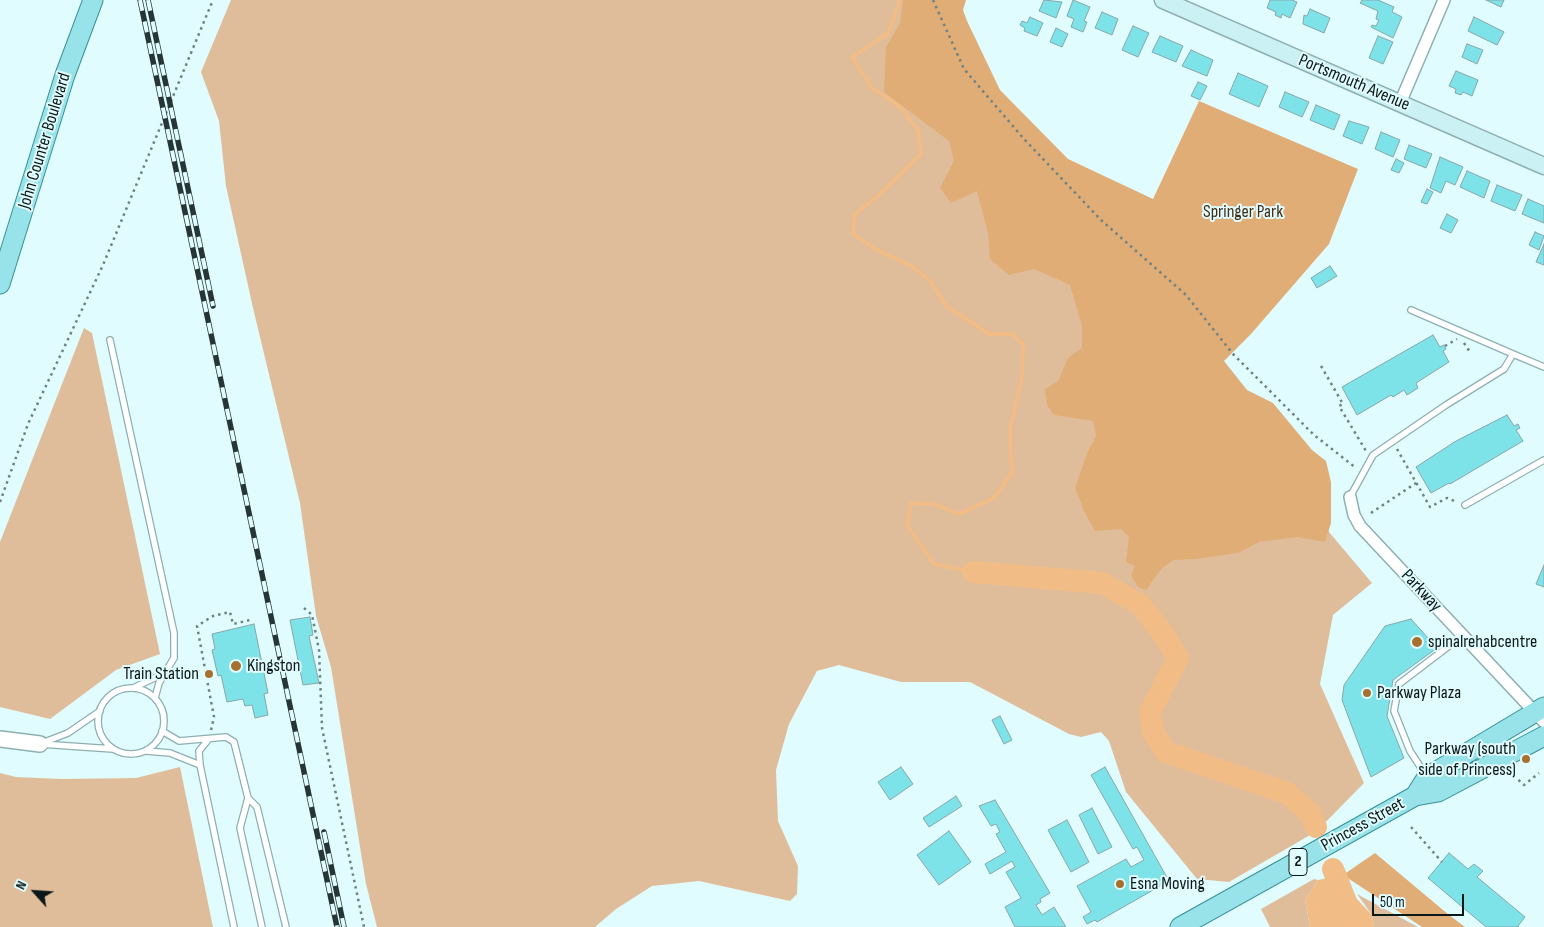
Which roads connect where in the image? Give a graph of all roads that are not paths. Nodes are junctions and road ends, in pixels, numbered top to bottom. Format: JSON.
{"nodes":[{"id":1,"x":94,"y":0,"type":"edge"},
{"id":2,"x":1163,"y":0,"type":"edge"},
{"id":3,"x":1444,"y":0,"type":"edge"},
{"id":4,"x":1400,"y":103,"type":"junction"},
{"id":5,"x":1544,"y":166,"type":"edge"},
{"id":6,"x":0,"y":284,"type":"edge"},
{"id":7,"x":1412,"y":310,"type":"dead end"},
{"id":8,"x":110,"y":340,"type":"dead end"},
{"id":9,"x":1513,"y":354,"type":"junction"},
{"id":10,"x":1544,"y":367,"type":"edge"},
{"id":11,"x":1544,"y":460,"type":"edge"},
{"id":12,"x":1350,"y":497,"type":"joint"},
{"id":13,"x":1465,"y":505,"type":"road end"},
{"id":14,"x":1462,"y":636,"type":"junction"},
{"id":15,"x":167,"y":672,"type":"junction"},
{"id":16,"x":133,"y":688,"type":"junction"},
{"id":17,"x":154,"y":698,"type":"junction"},
{"id":18,"x":100,"y":711,"type":"junction"},
{"id":19,"x":1541,"y":714,"type":"edge"},
{"id":20,"x":162,"y":731,"type":"junction"},
{"id":21,"x":1544,"y":736,"type":"edge"},
{"id":22,"x":0,"y":739,"type":"edge"},
{"id":23,"x":208,"y":740,"type":"junction"},
{"id":24,"x":40,"y":744,"type":"junction"},
{"id":25,"x":114,"y":749,"type":"junction"},
{"id":26,"x":146,"y":751,"type":"junction"},
{"id":27,"x":200,"y":765,"type":"junction"},
{"id":28,"x":1427,"y":777,"type":"junction"},
{"id":29,"x":1414,"y":796,"type":"junction"},
{"id":30,"x":248,"y":798,"type":"junction"},
{"id":31,"x":1186,"y":926,"type":"edge"},
{"id":32,"x":234,"y":927,"type":"edge"},
{"id":33,"x":262,"y":927,"type":"edge"},
{"id":34,"x":286,"y":927,"type":"edge"}],
"edges":[{"from":1,"to":6,"type":"main road","name":"John Counter Boulevard"},
{"from":2,"to":4,"type":"main road","name":"Portsmouth Avenue"},
{"from":3,"to":4,"type":"street"},
{"from":4,"to":5,"type":"main road","name":"Portsmouth Avenue"},
{"from":7,"to":9,"type":"lane"},
{"from":8,"to":15,"type":"lane"},
{"from":9,"to":10,"type":"lane"},
{"from":9,"to":12,"type":"lane"},
{"from":11,"to":13,"type":"lane"},
{"from":12,"to":14,"type":"street","name":"Parkway"},
{"from":14,"to":19,"type":"street","name":"Parkway"},
{"from":14,"to":28,"type":"lane"},
{"from":15,"to":16,"type":"lane"},
{"from":15,"to":17,"type":"lane"},
{"from":16,"to":17,"type":"lane"},
{"from":16,"to":18,"type":"lane"},
{"from":17,"to":20,"type":"lane"},
{"from":18,"to":24,"type":"lane"},
{"from":18,"to":25,"type":"lane"},
{"from":19,"to":28,"type":"main road","name":"Princess Street","number":"2"},
{"from":20,"to":23,"type":"lane"},
{"from":20,"to":26,"type":"lane"},
{"from":21,"to":29,"type":"main road","name":"Princess Street","number":"2"},
{"from":22,"to":24,"type":"street"},
{"from":23,"to":27,"type":"lane"},
{"from":23,"to":30,"type":"lane"},
{"from":24,"to":25,"type":"lane"},
{"from":25,"to":26,"type":"lane"},
{"from":26,"to":27,"type":"lane"},
{"from":27,"to":32,"type":"lane"},
{"from":28,"to":29,"type":"main road","name":"Princess Street","number":"2"},
{"from":29,"to":31,"type":"main road","name":"Princess Street","number":"2"},
{"from":30,"to":33,"type":"lane"},
{"from":30,"to":34,"type":"lane"}]}
